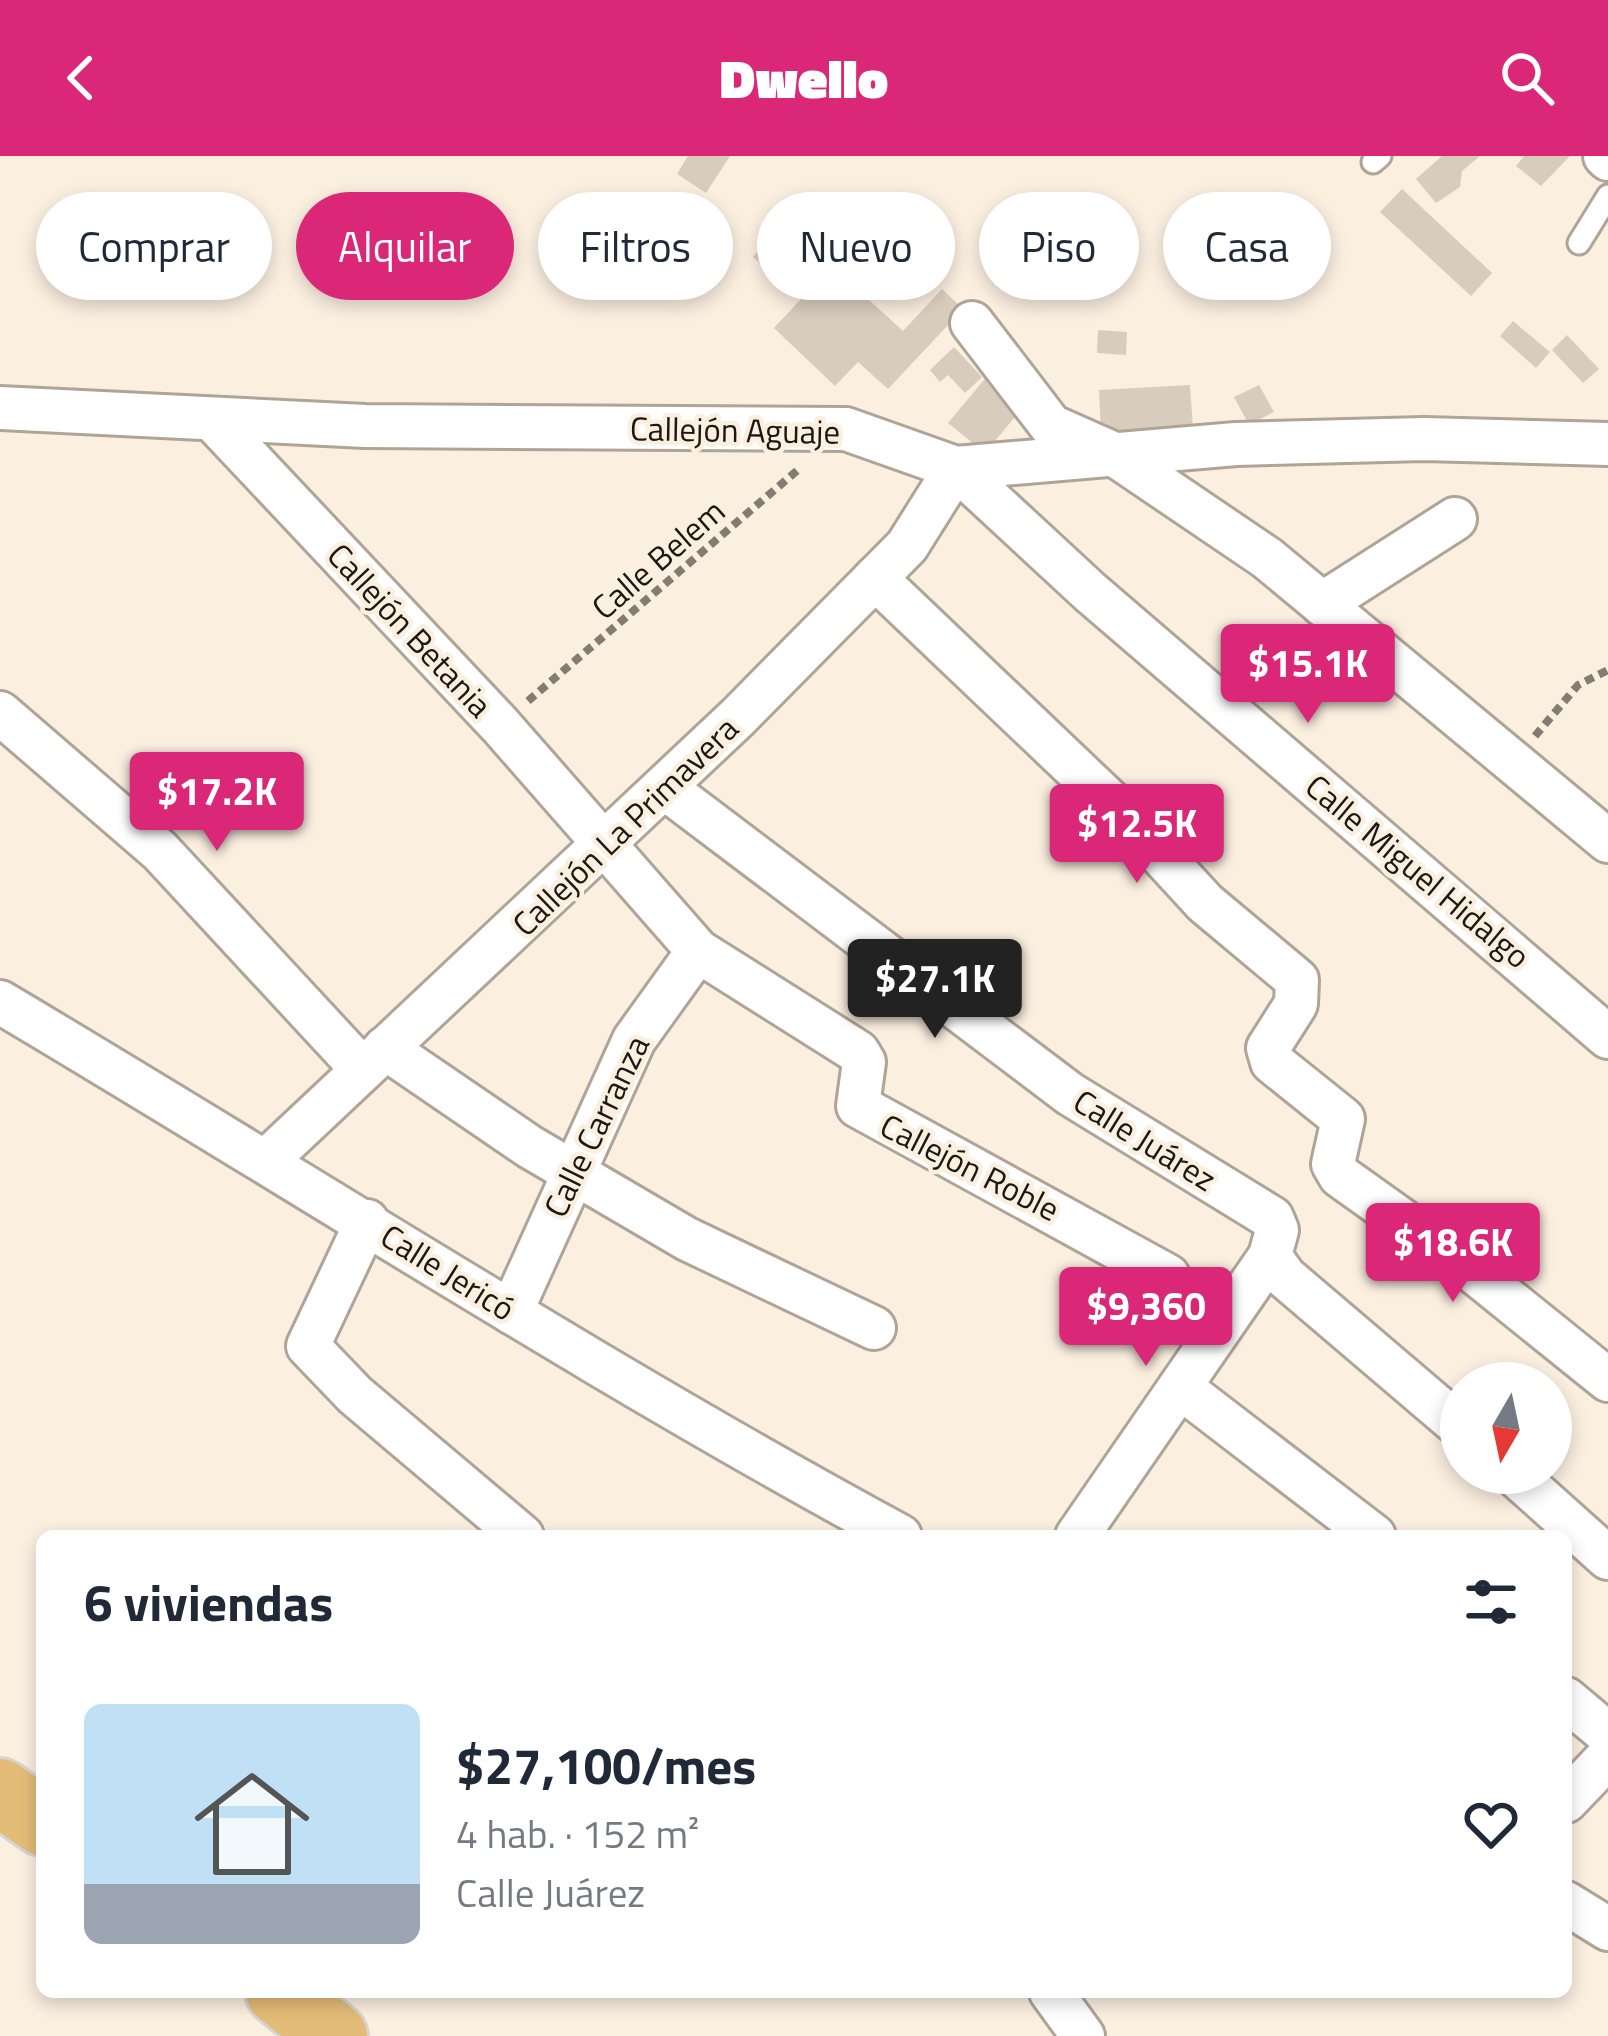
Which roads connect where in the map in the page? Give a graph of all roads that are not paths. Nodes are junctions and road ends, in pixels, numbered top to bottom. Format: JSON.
{"nodes":[{"id":1,"x":1608,"y":196,"type":"edge"},
{"id":2,"x":1579,"y":243,"type":"dead end"},
{"id":3,"x":972,"y":322,"type":"dead end"},
{"id":4,"x":0,"y":408,"type":"edge"},
{"id":5,"x":212,"y":418,"type":"junction"},
{"id":6,"x":1608,"y":444,"type":"edge"},
{"id":7,"x":1112,"y":453,"type":"junction"},
{"id":8,"x":956,"y":468,"type":"junction"},
{"id":9,"x":1455,"y":519,"type":"dead end"},
{"id":10,"x":875,"y":578,"type":"junction"},
{"id":11,"x":1322,"y":604,"type":"junction"},
{"id":12,"x":0,"y":713,"type":"edge"},
{"id":13,"x":665,"y":788,"type":"junction"},
{"id":14,"x":1608,"y":841,"type":"edge"},
{"id":15,"x":604,"y":846,"type":"junction"},
{"id":16,"x":698,"y":951,"type":"junction"},
{"id":17,"x":0,"y":1002,"type":"edge"},
{"id":18,"x":1608,"y":1037,"type":"edge"},
{"id":19,"x":374,"y":1059,"type":"junction"},
{"id":20,"x":267,"y":1160,"type":"junction"},
{"id":21,"x":571,"y":1171,"type":"junction"},
{"id":22,"x":367,"y":1221,"type":"junction"},
{"id":23,"x":1274,"y":1244,"type":"junction"},
{"id":24,"x":1168,"y":1276,"type":"dead end"},
{"id":25,"x":511,"y":1312,"type":"junction"},
{"id":26,"x":874,"y":1328,"type":"dead end"},
{"id":27,"x":1608,"y":1380,"type":"edge"},
{"id":28,"x":1180,"y":1388,"type":"junction"},
{"id":29,"x":1440,"y":1409,"type":"edge"},
{"id":30,"x":1536,"y":1494,"type":"edge"},
{"id":31,"x":515,"y":1530,"type":"edge"},
{"id":32,"x":890,"y":1530,"type":"edge"},
{"id":33,"x":1081,"y":1530,"type":"edge"},
{"id":34,"x":1366,"y":1530,"type":"edge"},
{"id":35,"x":1608,"y":1558,"type":"edge"},
{"id":36,"x":1572,"y":1704,"type":"edge"},
{"id":37,"x":1608,"y":1734,"type":"edge"},
{"id":38,"x":1608,"y":1757,"type":"edge"},
{"id":39,"x":0,"y":1792,"type":"edge"},
{"id":40,"x":1572,"y":1796,"type":"edge"},
{"id":41,"x":36,"y":1818,"type":"edge"},
{"id":42,"x":1572,"y":1908,"type":"edge"},
{"id":43,"x":1608,"y":1929,"type":"edge"},
{"id":44,"x":286,"y":1998,"type":"edge"},
{"id":45,"x":1055,"y":1998,"type":"edge"},
{"id":46,"x":334,"y":2036,"type":"edge"},
{"id":47,"x":1083,"y":2036,"type":"edge"}],
"edges":[{"from":1,"to":2,"type":"lane"},
{"from":3,"to":7,"type":"street"},
{"from":4,"to":5,"type":"street","name":"Callejón Aguaje"},
{"from":5,"to":8,"type":"street","name":"Callejón Aguaje"},
{"from":5,"to":15,"type":"street","name":"Callejón Betania"},
{"from":6,"to":7,"type":"street","name":"Callejón Aguaje"},
{"from":7,"to":8,"type":"street","name":"Callejón Aguaje"},
{"from":7,"to":11,"type":"street"},
{"from":8,"to":10,"type":"street","name":"Callejón La Primavera"},
{"from":8,"to":18,"type":"street","name":"Calle Miguel Hidalgo"},
{"from":9,"to":11,"type":"street"},
{"from":10,"to":13,"type":"street","name":"Callejón La Primavera"},
{"from":10,"to":27,"type":"street"},
{"from":11,"to":14,"type":"street"},
{"from":12,"to":19,"type":"street"},
{"from":13,"to":15,"type":"street","name":"Callejón La Primavera"},
{"from":13,"to":23,"type":"street","name":"Calle Juárez"},
{"from":15,"to":16,"type":"street","name":"Callejón Roble"},
{"from":15,"to":19,"type":"street","name":"Callejón La Primavera"},
{"from":16,"to":21,"type":"street","name":"Calle Carranza"},
{"from":16,"to":24,"type":"street","name":"Callejón Roble"},
{"from":17,"to":20,"type":"street","name":"Calle Jericó"},
{"from":19,"to":20,"type":"street","name":"Callejón La Primavera"},
{"from":19,"to":21,"type":"street"},
{"from":20,"to":22,"type":"street","name":"Calle Jericó"},
{"from":21,"to":25,"type":"street","name":"Calle Carranza"},
{"from":21,"to":26,"type":"street"},
{"from":22,"to":25,"type":"street","name":"Calle Jericó"},
{"from":22,"to":31,"type":"street"},
{"from":23,"to":28,"type":"street"},
{"from":23,"to":29,"type":"street","name":"Calle Juárez"},
{"from":25,"to":32,"type":"street","name":"Calle Jericó"},
{"from":28,"to":33,"type":"street"},
{"from":28,"to":34,"type":"street"},
{"from":30,"to":35,"type":"street"},
{"from":36,"to":37,"type":"street"},
{"from":38,"to":40,"type":"street"},
{"from":39,"to":41,"type":"main road"},
{"from":42,"to":43,"type":"street"},
{"from":44,"to":46,"type":"main road"},
{"from":45,"to":47,"type":"street"}]}
